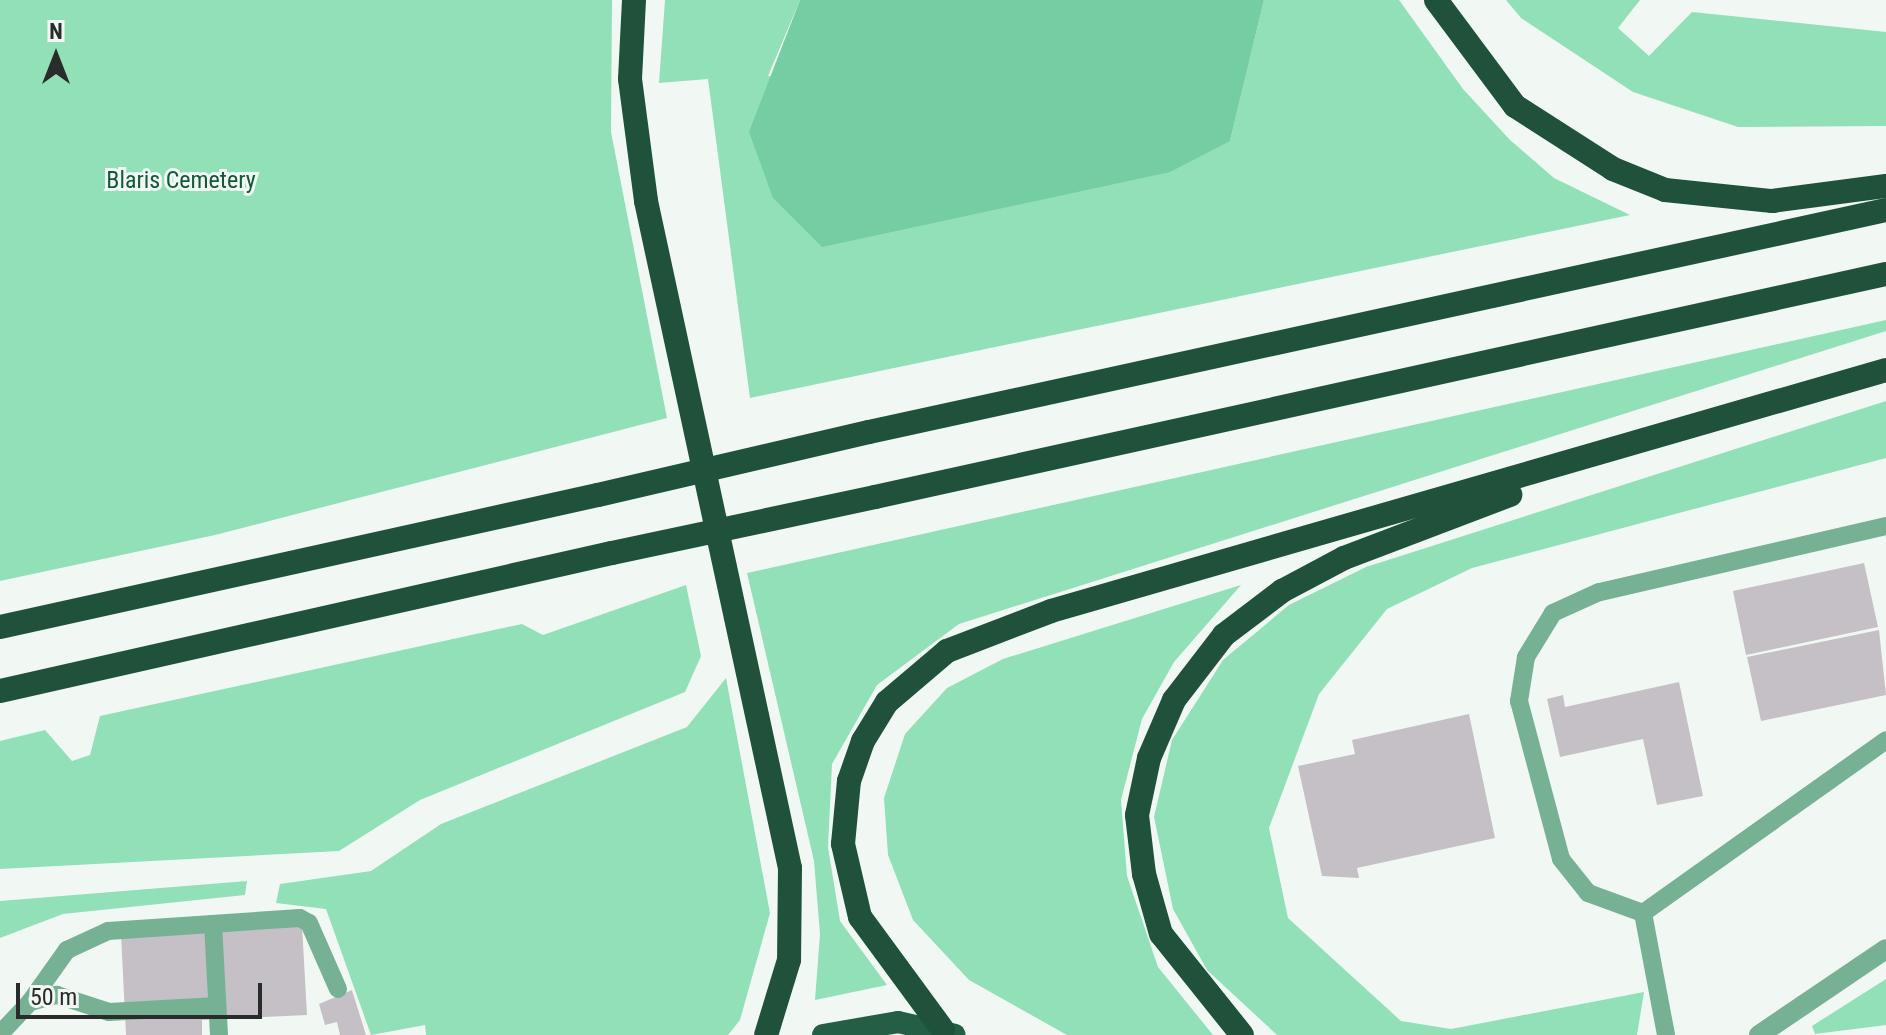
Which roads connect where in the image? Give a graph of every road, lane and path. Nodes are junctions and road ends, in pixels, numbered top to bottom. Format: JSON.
{"nodes":[{"id":1,"x":634,"y":0,"type":"edge"},
{"id":2,"x":1436,"y":0,"type":"edge"},
{"id":3,"x":1886,"y":186,"type":"edge"},
{"id":4,"x":1886,"y":210,"type":"edge"},
{"id":5,"x":1886,"y":274,"type":"edge"},
{"id":6,"x":1886,"y":370,"type":"edge"},
{"id":7,"x":1662,"y":437,"type":"junction"},
{"id":8,"x":1886,"y":526,"type":"edge"},
{"id":9,"x":0,"y":627,"type":"edge"},
{"id":10,"x":0,"y":691,"type":"edge"},
{"id":11,"x":1886,"y":740,"type":"edge"},
{"id":12,"x":1643,"y":913,"type":"junction"},
{"id":13,"x":213,"y":924,"type":"junction"},
{"id":14,"x":1886,"y":949,"type":"edge"},
{"id":15,"x":338,"y":989,"type":"dead end"},
{"id":16,"x":30,"y":1002,"type":"junction"},
{"id":17,"x":217,"y":1006,"type":"junction"},
{"id":18,"x":949,"y":1032,"type":"edge"},
{"id":19,"x":0,"y":1034,"type":"edge"},
{"id":20,"x":219,"y":1035,"type":"edge"},
{"id":21,"x":766,"y":1035,"type":"edge"},
{"id":22,"x":823,"y":1035,"type":"edge"},
{"id":23,"x":1242,"y":1035,"type":"edge"},
{"id":24,"x":1666,"y":1035,"type":"edge"},
{"id":25,"x":1759,"y":1035,"type":"edge"}],
"edges":[{"from":1,"to":21,"type":"highway"},
{"from":2,"to":3,"type":"highway"},
{"from":4,"to":9,"type":"highway","bridge":true},
{"from":5,"to":10,"type":"highway","bridge":true},
{"from":6,"to":7,"type":"highway"},
{"from":7,"to":18,"type":"highway"},
{"from":7,"to":23,"type":"highway"},
{"from":8,"to":12,"type":"lane"},
{"from":11,"to":12,"type":"lane"},
{"from":12,"to":24,"type":"lane"},
{"from":13,"to":15,"type":"lane"},
{"from":13,"to":16,"type":"lane"},
{"from":13,"to":17,"type":"lane"},
{"from":14,"to":25,"type":"street"},
{"from":16,"to":17,"type":"lane"},
{"from":16,"to":19,"type":"lane"},
{"from":17,"to":20,"type":"lane"},
{"from":18,"to":22,"type":"highway"}]}
